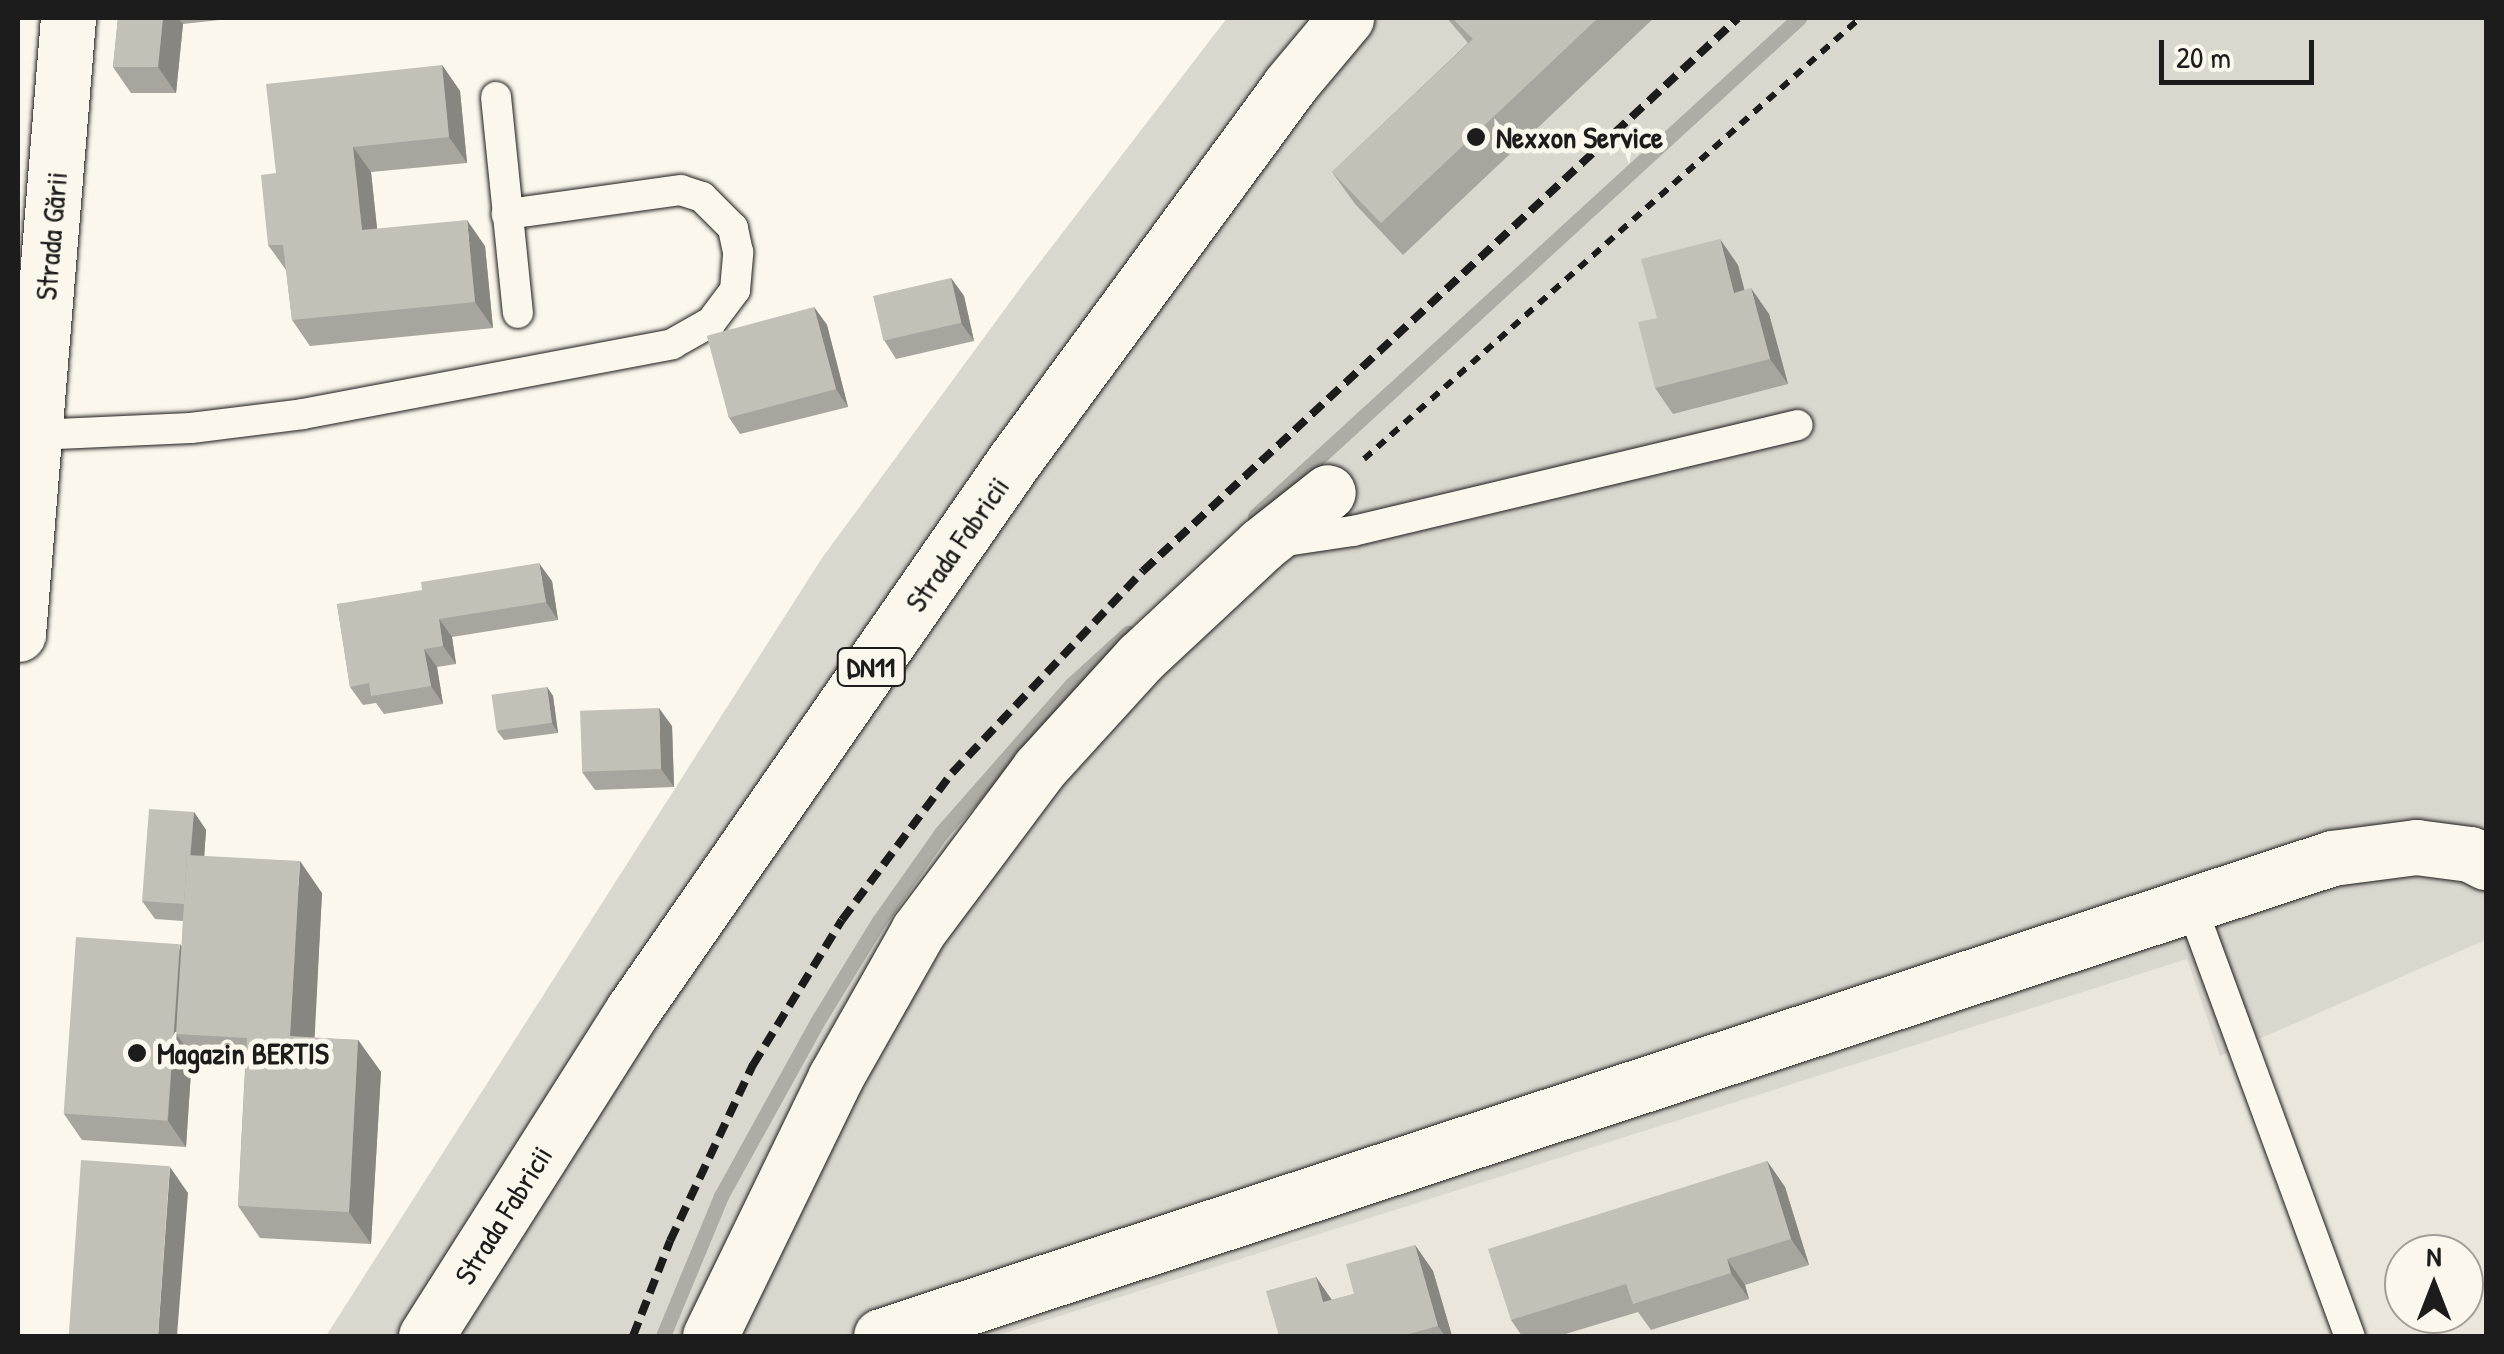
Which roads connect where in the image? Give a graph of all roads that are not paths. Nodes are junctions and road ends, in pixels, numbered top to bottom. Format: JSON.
{"nodes":[{"id":1,"x":68,"y":18,"type":"edge"},
{"id":2,"x":1346,"y":18,"type":"edge"},
{"id":3,"x":496,"y":96,"type":"dead end"},
{"id":4,"x":506,"y":214,"type":"junction"},
{"id":5,"x":518,"y":313,"type":"dead end"},
{"id":6,"x":1798,"y":425,"type":"dead end"},
{"id":7,"x":35,"y":435,"type":"junction"},
{"id":8,"x":1328,"y":492,"type":"road end"},
{"id":9,"x":1262,"y":545,"type":"junction"},
{"id":10,"x":18,"y":634,"type":"edge"},
{"id":11,"x":2486,"y":862,"type":"edge"},
{"id":12,"x":2191,"y":905,"type":"junction"},
{"id":13,"x":426,"y":1336,"type":"edge"},
{"id":14,"x":710,"y":1336,"type":"edge"},
{"id":15,"x":880,"y":1336,"type":"edge"},
{"id":16,"x":2350,"y":1336,"type":"edge"}],
"edges":[{"from":1,"to":7,"type":"main road","name":"Strada Gării"},
{"from":2,"to":13,"type":"main road","name":"Strada Fabricii","number":"DN11"},
{"from":3,"to":4,"type":"lane"},
{"from":4,"to":5,"type":"lane"},
{"from":4,"to":7,"type":"lane"},
{"from":6,"to":9,"type":"lane"},
{"from":7,"to":10,"type":"main road","name":"Strada Gării"},
{"from":8,"to":9,"type":"main road"},
{"from":9,"to":14,"type":"main road"},
{"from":11,"to":12,"type":"main road"},
{"from":12,"to":15,"type":"main road"},
{"from":12,"to":16,"type":"lane"}]}
